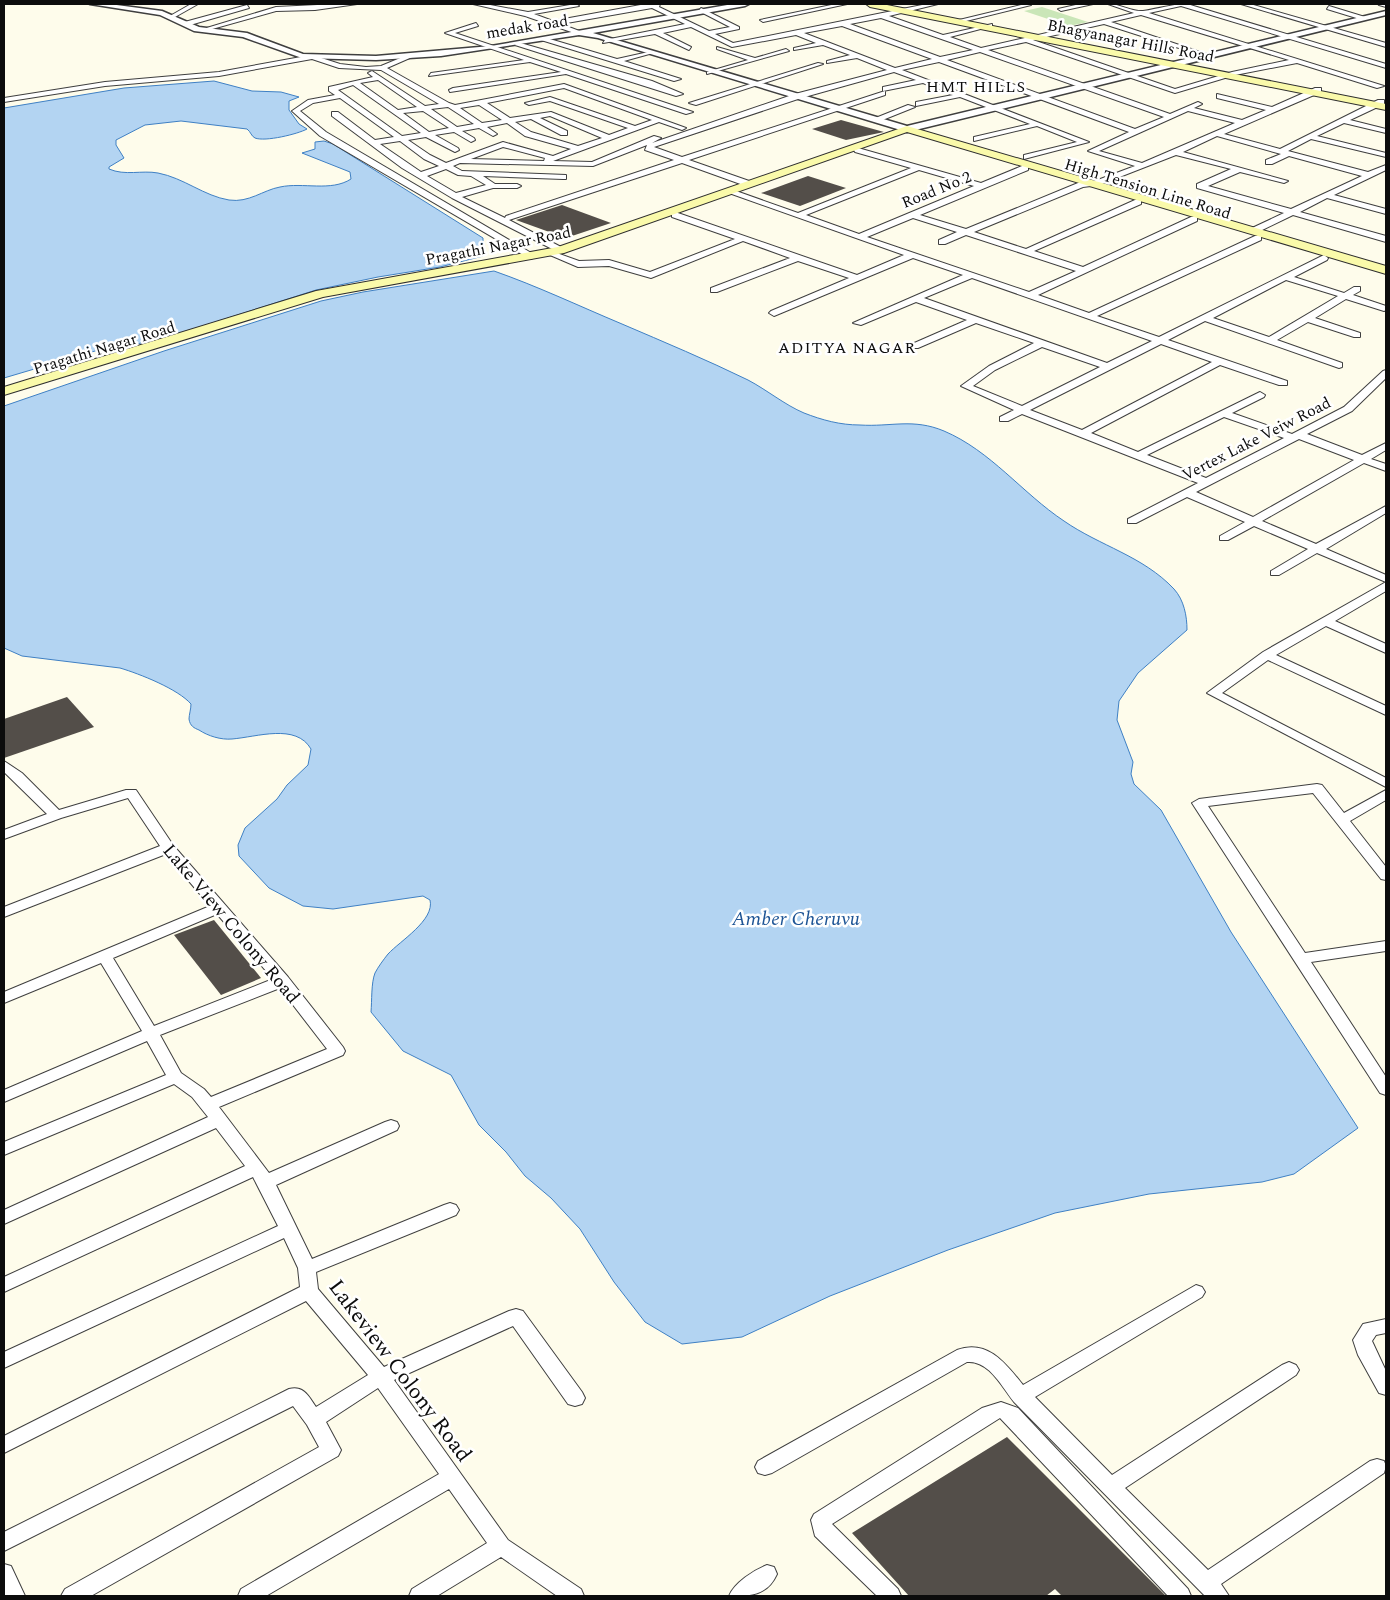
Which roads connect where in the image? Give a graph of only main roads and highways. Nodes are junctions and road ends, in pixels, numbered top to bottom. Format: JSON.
{"nodes":[{"id":1,"x":870,"y":4,"type":"edge"},
{"id":2,"x":883,"y":4,"type":"edge"},
{"id":3,"x":908,"y":10,"type":"junction"},
{"id":4,"x":1043,"y":37,"type":"junction"},
{"id":5,"x":1178,"y":64,"type":"junction"},
{"id":6,"x":1383,"y":104,"type":"edge"},
{"id":7,"x":907,"y":131,"type":"junction"},
{"id":8,"x":627,"y":230,"type":"junction"},
{"id":9,"x":1256,"y":235,"type":"junction"},
{"id":10,"x":557,"y":252,"type":"junction"},
{"id":11,"x":1386,"y":270,"type":"edge"},
{"id":12,"x":1386,"y":277,"type":"edge"},
{"id":13,"x":4,"y":391,"type":"edge"},
{"id":14,"x":4,"y":397,"type":"edge"}],
"edges":[{"from":1,"to":3,"type":"main road","name":"Bhagyanagar Hills Road"},
{"from":2,"to":3,"type":"main road","name":"Bhagyanagar Hills Road"},
{"from":3,"to":4,"type":"main road","name":"Bhagyanagar Hills Road"},
{"from":4,"to":5,"type":"main road","name":"Bhagyanagar Hills Road"},
{"from":4,"to":5,"type":"main road","name":"Bhagyanagar Hills Road"},
{"from":5,"to":6,"type":"main road","name":"Bhagyanagar Hills Road"},
{"from":7,"to":8,"type":"main road"},
{"from":7,"to":8,"type":"main road"},
{"from":7,"to":9,"type":"main road","name":"High Tension Line Road"},
{"from":7,"to":9,"type":"main road","name":"High Tension Line Road"},
{"from":8,"to":10,"type":"main road"},
{"from":9,"to":11,"type":"main road","name":"High Tension Line Road"},
{"from":9,"to":12,"type":"main road","name":"High Tension Line Road"},
{"from":10,"to":13,"type":"main road","name":"Pragathi Nagar Road"},
{"from":10,"to":14,"type":"main road","name":"Pragathi Nagar Road"}]}
